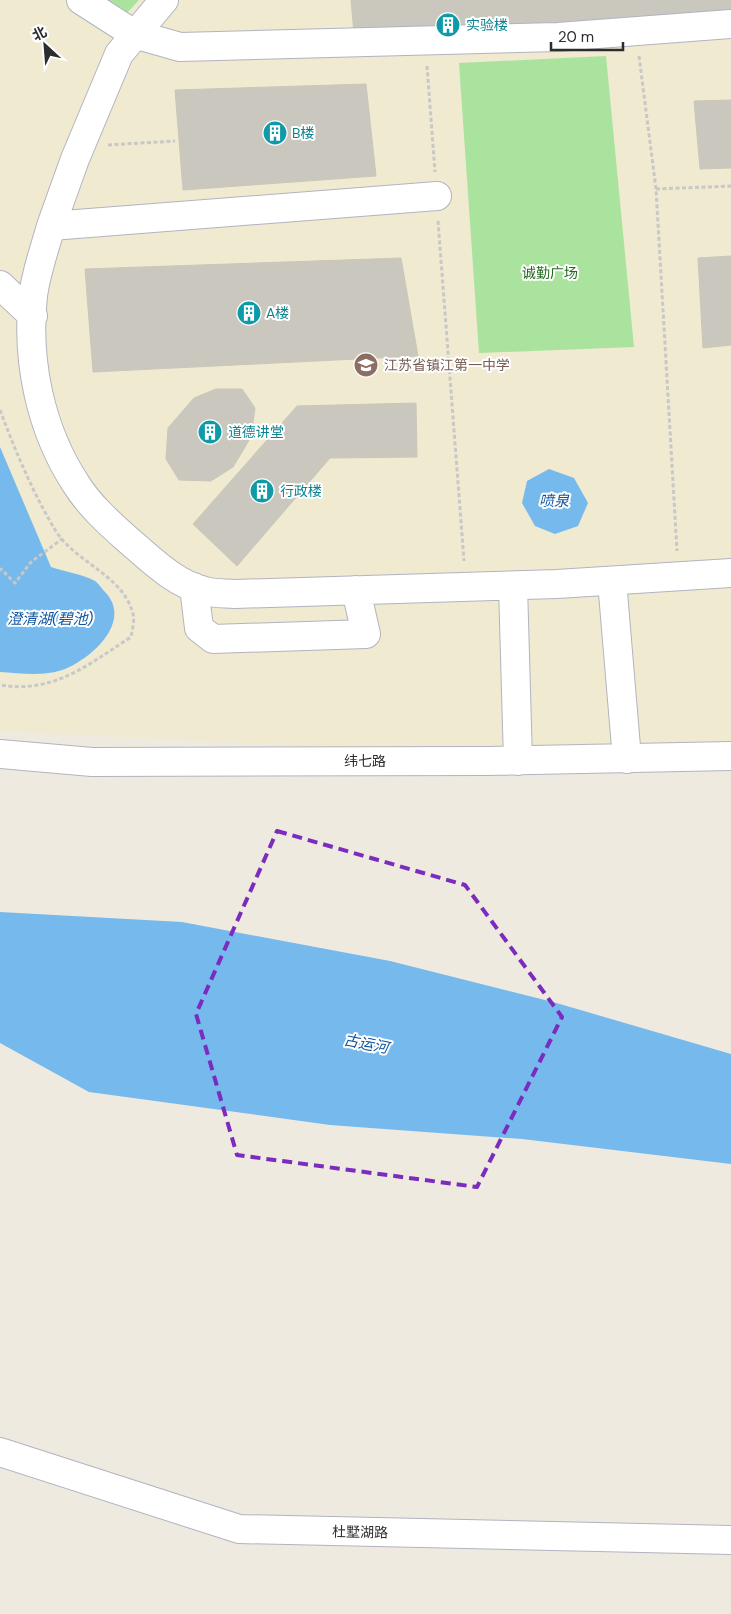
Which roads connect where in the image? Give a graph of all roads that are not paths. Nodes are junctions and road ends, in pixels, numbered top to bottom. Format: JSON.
{"nodes":[{"id":1,"x":81,"y":0,"type":"edge"},
{"id":2,"x":164,"y":0,"type":"edge"},
{"id":3,"x":731,"y":24,"type":"edge"},
{"id":4,"x":134,"y":34,"type":"junction"},
{"id":5,"x":437,"y":196,"type":"road end"},
{"id":6,"x":51,"y":226,"type":"junction"},
{"id":7,"x":0,"y":286,"type":"edge"},
{"id":8,"x":33,"y":316,"type":"junction"},
{"id":9,"x":731,"y":573,"type":"edge"},
{"id":10,"x":612,"y":580,"type":"junction"},
{"id":11,"x":513,"y":586,"type":"junction"},
{"id":12,"x":194,"y":587,"type":"junction"},
{"id":13,"x":356,"y":590,"type":"junction"},
{"id":14,"x":0,"y":754,"type":"edge"},
{"id":15,"x":731,"y":756,"type":"edge"},
{"id":16,"x":627,"y":758,"type":"junction"},
{"id":17,"x":518,"y":761,"type":"junction"},
{"id":18,"x":0,"y":1452,"type":"edge"},
{"id":19,"x":731,"y":1540,"type":"edge"}],
"edges":[{"from":1,"to":4,"type":"street"},
{"from":2,"to":4,"type":"street"},
{"from":3,"to":4,"type":"street"},
{"from":4,"to":6,"type":"street"},
{"from":5,"to":6,"type":"street"},
{"from":6,"to":8,"type":"street"},
{"from":7,"to":8,"type":"street"},
{"from":8,"to":12,"type":"street"},
{"from":9,"to":10,"type":"street"},
{"from":10,"to":11,"type":"street"},
{"from":10,"to":16,"type":"street"},
{"from":11,"to":13,"type":"street"},
{"from":11,"to":17,"type":"street"},
{"from":12,"to":13,"type":"street"},
{"from":12,"to":13,"type":"street"},
{"from":14,"to":17,"type":"street","name":"纬七路"},
{"from":15,"to":16,"type":"street","name":"纬七路"},
{"from":16,"to":17,"type":"street","name":"纬七路"},
{"from":18,"to":19,"type":"street","name":"杜墅湖路"}]}
